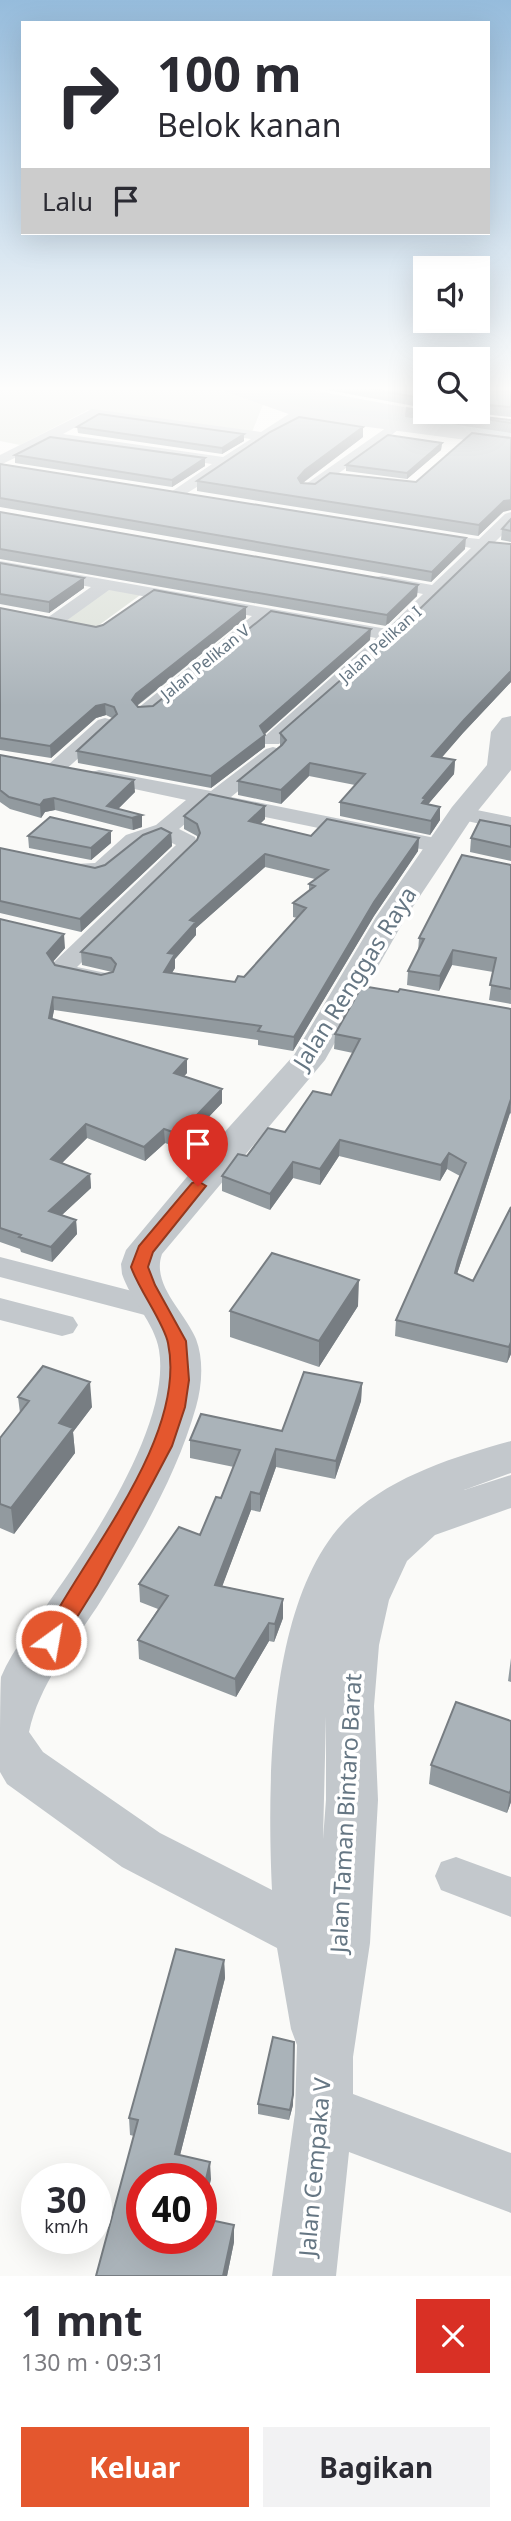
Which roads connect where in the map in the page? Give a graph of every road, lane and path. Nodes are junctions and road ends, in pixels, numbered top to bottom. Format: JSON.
{"nodes":[{"id":1,"x":170,"y":493,"type":"edge"},
{"id":2,"x":203,"y":500,"type":"edge"},
{"id":3,"x":511,"y":517,"type":"edge"},
{"id":4,"x":418,"y":534,"type":"edge"},
{"id":5,"x":485,"y":545,"type":"junction"},
{"id":6,"x":511,"y":549,"type":"edge"},
{"id":7,"x":0,"y":566,"type":"edge"},
{"id":8,"x":370,"y":579,"type":"edge"},
{"id":9,"x":106,"y":586,"type":"junction"},
{"id":10,"x":438,"y":591,"type":"junction"},
{"id":11,"x":150,"y":593,"type":"junction"},
{"id":12,"x":129,"y":607,"type":"edge"},
{"id":13,"x":265,"y":613,"type":"junction"},
{"id":14,"x":79,"y":627,"type":"edge"},
{"id":15,"x":391,"y":635,"type":"junction"},
{"id":16,"x":145,"y":712,"type":"edge"},
{"id":17,"x":106,"y":724,"type":"edge"},
{"id":18,"x":507,"y":742,"type":"edge"},
{"id":19,"x":29,"y":763,"type":"edge"},
{"id":20,"x":56,"y":768,"type":"junction"},
{"id":21,"x":210,"y":798,"type":"junction"},
{"id":22,"x":462,"y":813,"type":"junction"},
{"id":23,"x":511,"y":824,"type":"edge"},
{"id":24,"x":164,"y":830,"type":"junction"},
{"id":25,"x":108,"y":833,"type":"edge"},
{"id":26,"x":134,"y":840,"type":"junction"},
{"id":27,"x":445,"y":853,"type":"junction"},
{"id":28,"x":57,"y":863,"type":"edge"},
{"id":29,"x":63,"y":939,"type":"edge"},
{"id":30,"x":87,"y":943,"type":"junction"},
{"id":31,"x":102,"y":979,"type":"edge"},
{"id":32,"x":0,"y":1267,"type":"edge"},
{"id":33,"x":160,"y":1308,"type":"junction"},
{"id":34,"x":0,"y":1309,"type":"edge"},
{"id":35,"x":62,"y":1325,"type":"dead end"},
{"id":36,"x":511,"y":1457,"type":"edge"},
{"id":37,"x":511,"y":1491,"type":"edge"},
{"id":38,"x":1,"y":1736,"type":"edge"},
{"id":39,"x":456,"y":1876,"type":"dead end"},
{"id":40,"x":511,"y":1897,"type":"edge"},
{"id":41,"x":323,"y":1938,"type":"junction"},
{"id":42,"x":324,"y":2085,"type":"junction"},
{"id":43,"x":511,"y":2183,"type":"edge"},
{"id":44,"x":304,"y":2276,"type":"edge"}],
"edges":[{"from":1,"to":2,"type":"street"},
{"from":3,"to":5,"type":"street","name":"Jalan Pelikan I"},
{"from":4,"to":5,"type":"street"},
{"from":5,"to":6,"type":"street"},
{"from":5,"to":10,"type":"street","name":"Jalan Pelikan I"},
{"from":7,"to":9,"type":"street"},
{"from":8,"to":10,"type":"street"},
{"from":9,"to":11,"type":"street"},
{"from":9,"to":14,"type":"street"},
{"from":10,"to":15,"type":"street","name":"Jalan Pelikan I"},
{"from":11,"to":12,"type":"street"},
{"from":11,"to":13,"type":"street"},
{"from":13,"to":15,"type":"street"},
{"from":13,"to":16,"type":"street","name":"Jalan Pelikan V"},
{"from":15,"to":21,"type":"street","name":"Jalan Pelikan I"},
{"from":17,"to":20,"type":"street"},
{"from":18,"to":22,"type":"street","name":"Jalan Renggas Raya"},
{"from":19,"to":20,"type":"street"},
{"from":20,"to":21,"type":"street"},
{"from":21,"to":24,"type":"street","name":"Jalan Pelikan I"},
{"from":21,"to":27,"type":"street"},
{"from":22,"to":23,"type":"street"},
{"from":22,"to":27,"type":"street","name":"Jalan Renggas Raya"},
{"from":24,"to":26,"type":"street"},
{"from":24,"to":30,"type":"street"},
{"from":25,"to":26,"type":"street"},
{"from":26,"to":28,"type":"street"},
{"from":27,"to":33,"type":"street","name":"Jalan Renggas Raya"},
{"from":29,"to":30,"type":"street"},
{"from":30,"to":31,"type":"street"},
{"from":32,"to":33,"type":"street"},
{"from":33,"to":38,"type":"street","name":"Jalan Renggas Raya"},
{"from":34,"to":35,"type":"street"},
{"from":36,"to":41,"type":"street","name":"Jalan Taman Bintaro Barat"},
{"from":37,"to":41,"type":"street","name":"Jalan Taman Bintaro Barat"},
{"from":38,"to":41,"type":"street","name":"Jalan Renggas Raya"},
{"from":39,"to":40,"type":"street"},
{"from":41,"to":42,"type":"street","name":"Jalan Taman Bintaro Barat"},
{"from":42,"to":43,"type":"street"},
{"from":42,"to":44,"type":"street","name":"Jalan Cempaka V"}]}
